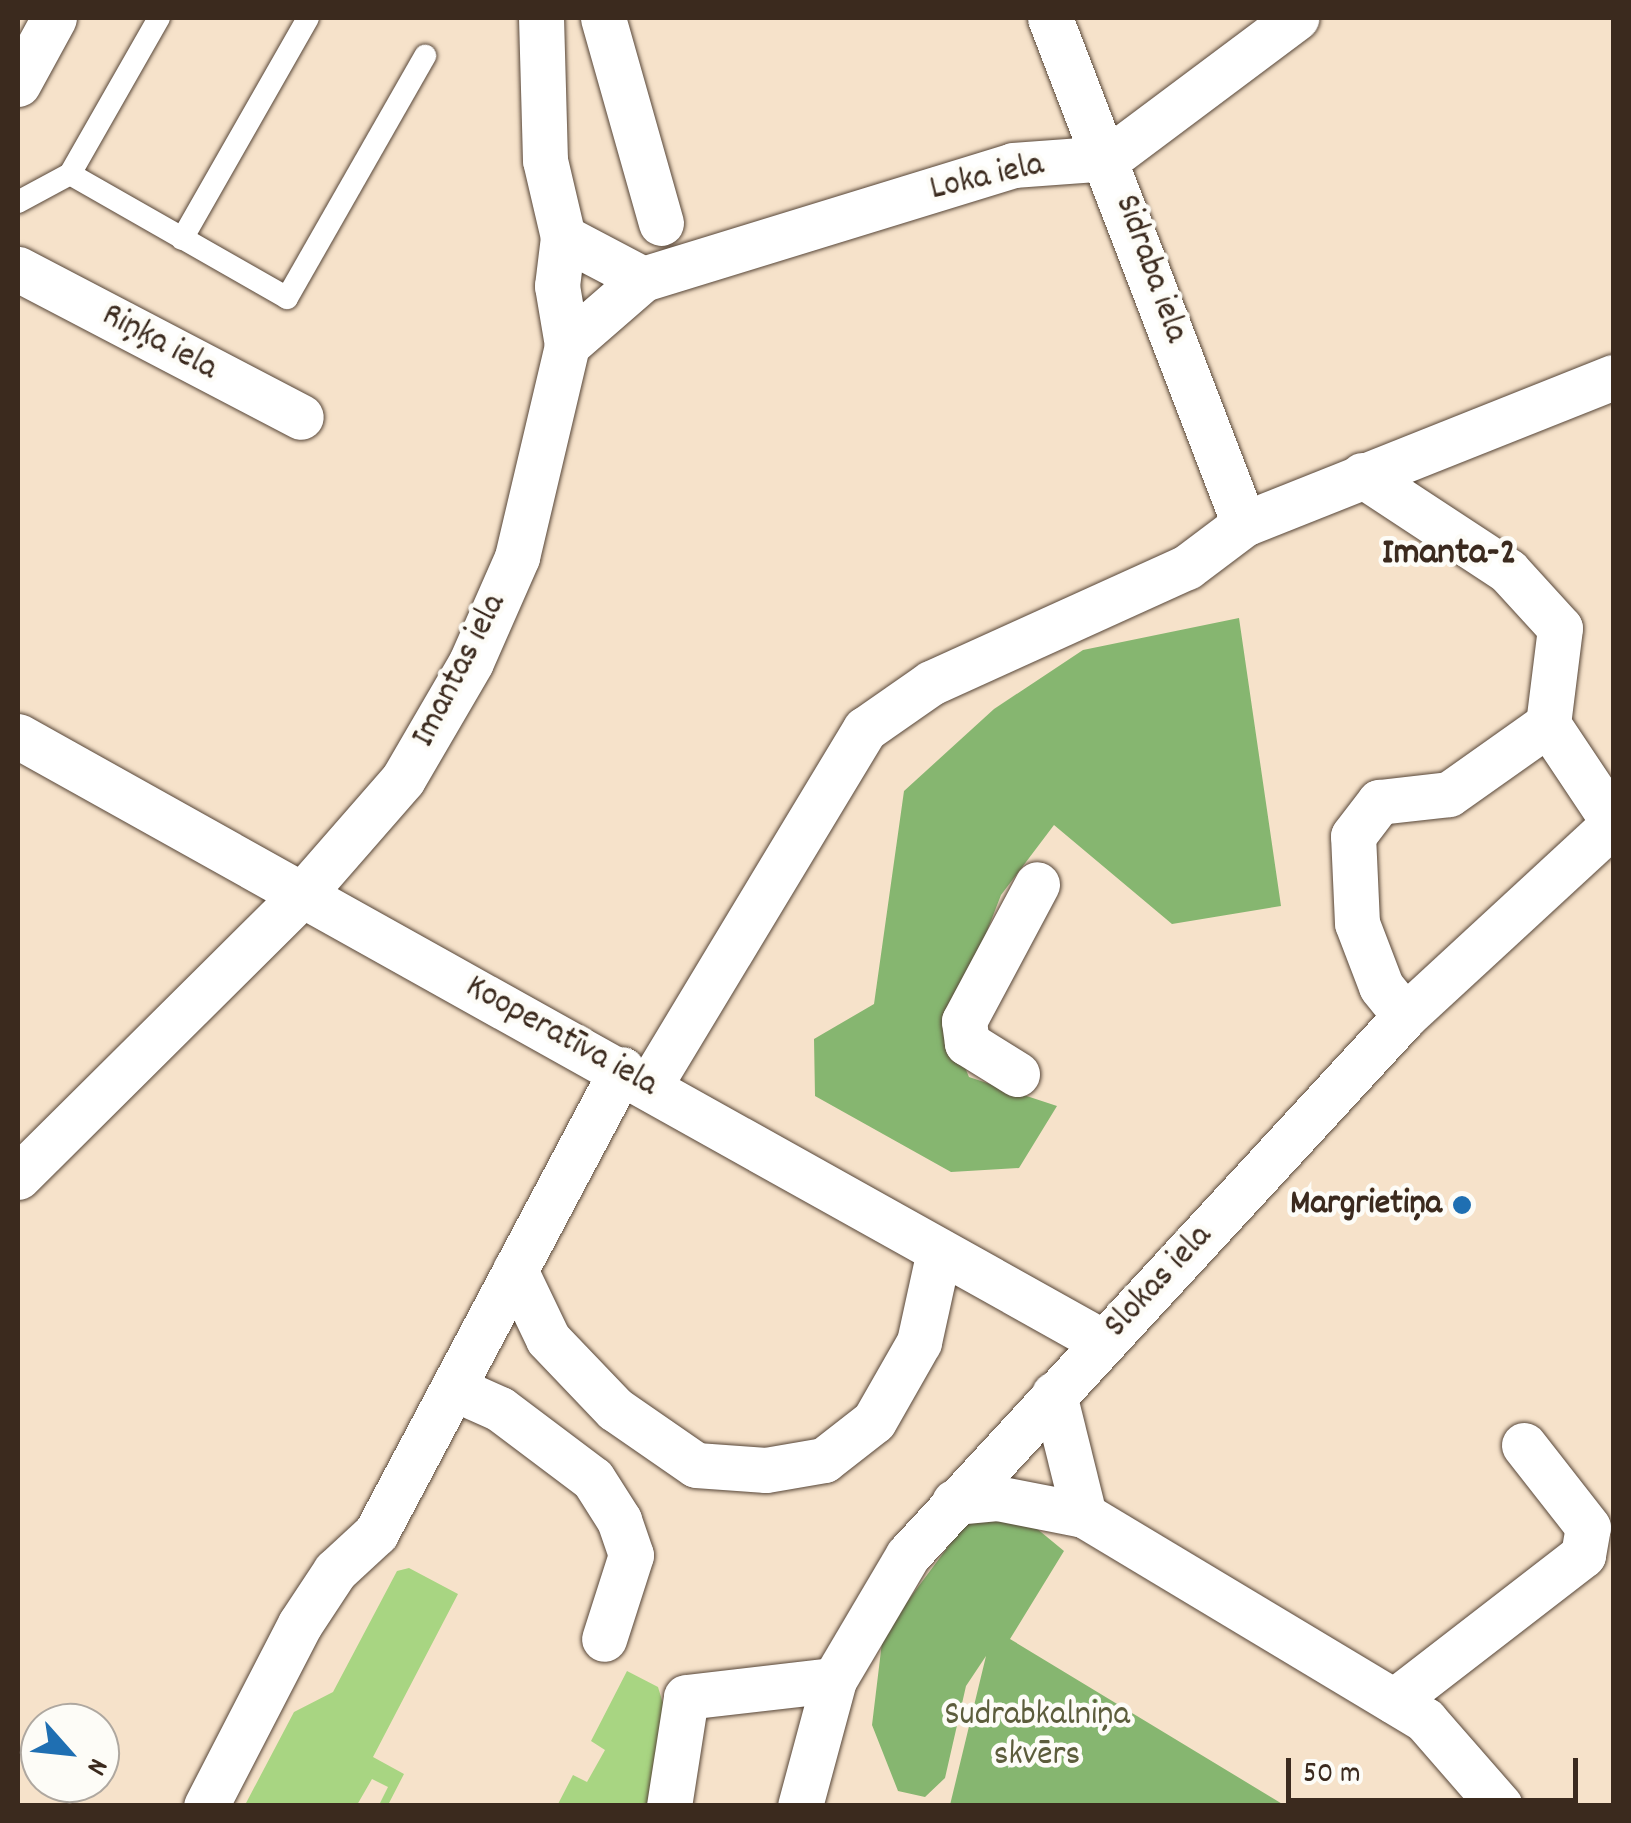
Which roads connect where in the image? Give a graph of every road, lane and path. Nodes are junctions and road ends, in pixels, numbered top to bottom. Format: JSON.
{"nodes":[{"id":1,"x":54,"y":18,"type":"edge"},
{"id":2,"x":159,"y":18,"type":"edge"},
{"id":3,"x":308,"y":18,"type":"edge"},
{"id":4,"x":602,"y":18,"type":"edge"},
{"id":5,"x":1050,"y":18,"type":"edge"},
{"id":6,"x":1296,"y":18,"type":"edge"},
{"id":7,"x":542,"y":26,"type":"edge"},
{"id":8,"x":424,"y":56,"type":"dead end"},
{"id":9,"x":18,"y":84,"type":"edge"},
{"id":10,"x":1109,"y":158,"type":"junction"},
{"id":11,"x":70,"y":174,"type":"junction"},
{"id":12,"x":18,"y":202,"type":"edge"},
{"id":13,"x":661,"y":222,"type":"dead end"},
{"id":14,"x":563,"y":236,"type":"junction"},
{"id":15,"x":182,"y":238,"type":"junction"},
{"id":16,"x":18,"y":269,"type":"edge"},
{"id":17,"x":644,"y":279,"type":"junction"},
{"id":18,"x":567,"y":345,"type":"junction"},
{"id":19,"x":1614,"y":377,"type":"edge"},
{"id":20,"x":301,"y":416,"type":"dead end"},
{"id":21,"x":1362,"y":475,"type":"junction"},
{"id":22,"x":1244,"y":524,"type":"junction"},
{"id":23,"x":1548,"y":724,"type":"junction"},
{"id":24,"x":18,"y":736,"type":"edge"},
{"id":25,"x":1614,"y":823,"type":"edge"},
{"id":26,"x":1037,"y":884,"type":"dead end"},
{"id":27,"x":301,"y":896,"type":"junction"},
{"id":28,"x":1405,"y":1016,"type":"junction"},
{"id":29,"x":1017,"y":1074,"type":"dead end"},
{"id":30,"x":636,"y":1077,"type":"junction"},
{"id":31,"x":18,"y":1177,"type":"edge"},
{"id":32,"x":939,"y":1251,"type":"junction"},
{"id":33,"x":515,"y":1270,"type":"junction"},
{"id":34,"x":1103,"y":1342,"type":"junction"},
{"id":35,"x":453,"y":1388,"type":"junction"},
{"id":36,"x":1054,"y":1394,"type":"junction"},
{"id":37,"x":1524,"y":1446,"type":"dead end"},
{"id":38,"x":954,"y":1502,"type":"junction"},
{"id":39,"x":1084,"y":1515,"type":"junction"},
{"id":40,"x":604,"y":1639,"type":"dead end"},
{"id":41,"x":834,"y":1680,"type":"junction"},
{"id":42,"x":1394,"y":1701,"type":"junction"},
{"id":43,"x":206,"y":1806,"type":"edge"},
{"id":44,"x":669,"y":1806,"type":"edge"},
{"id":45,"x":800,"y":1806,"type":"edge"},
{"id":46,"x":1500,"y":1806,"type":"edge"}],
"edges":[{"from":1,"to":9,"type":"street"},
{"from":2,"to":11,"type":"lane"},
{"from":3,"to":15,"type":"lane"},
{"from":4,"to":7,"type":"street"},
{"from":4,"to":13,"type":"street"},
{"from":5,"to":10,"type":"street","name":"Sidraba iela"},
{"from":6,"to":10,"type":"street"},
{"from":7,"to":14,"type":"street","name":"Imantas iela"},
{"from":8,"to":15,"type":"lane"},
{"from":10,"to":17,"type":"street","name":"Loka iela"},
{"from":10,"to":22,"type":"street","name":"Sidraba iela"},
{"from":11,"to":12,"type":"lane"},
{"from":11,"to":15,"type":"lane"},
{"from":14,"to":17,"type":"street"},
{"from":14,"to":18,"type":"street","name":"Imantas iela"},
{"from":16,"to":20,"type":"street","name":"Riņķa iela"},
{"from":17,"to":18,"type":"street","name":"Loka iela"},
{"from":18,"to":27,"type":"street","name":"Imantas iela"},
{"from":19,"to":21,"type":"street"},
{"from":21,"to":22,"type":"street"},
{"from":21,"to":23,"type":"street"},
{"from":22,"to":30,"type":"street"},
{"from":23,"to":25,"type":"street"},
{"from":23,"to":28,"type":"street"},
{"from":24,"to":27,"type":"street","name":"Kooperatīva iela"},
{"from":25,"to":28,"type":"street","name":"Slokas iela"},
{"from":26,"to":29,"type":"street"},
{"from":27,"to":30,"type":"street","name":"Kooperatīva iela"},
{"from":27,"to":31,"type":"street","name":"Imantas iela"},
{"from":28,"to":34,"type":"street","name":"Slokas iela"},
{"from":30,"to":32,"type":"street","name":"Kooperatīva iela"},
{"from":30,"to":33,"type":"street"},
{"from":32,"to":33,"type":"street"},
{"from":32,"to":34,"type":"street","name":"Kooperatīva iela"},
{"from":33,"to":35,"type":"street"},
{"from":34,"to":36,"type":"street","name":"Slokas iela"},
{"from":35,"to":40,"type":"street"},
{"from":35,"to":43,"type":"street"},
{"from":36,"to":38,"type":"street","name":"Slokas iela"},
{"from":36,"to":39,"type":"street"},
{"from":37,"to":42,"type":"street"},
{"from":38,"to":39,"type":"street"},
{"from":38,"to":41,"type":"street","name":"Slokas iela"},
{"from":39,"to":42,"type":"street"},
{"from":41,"to":44,"type":"street"},
{"from":41,"to":45,"type":"street","name":"Slokas iela"},
{"from":42,"to":46,"type":"street"}]}
